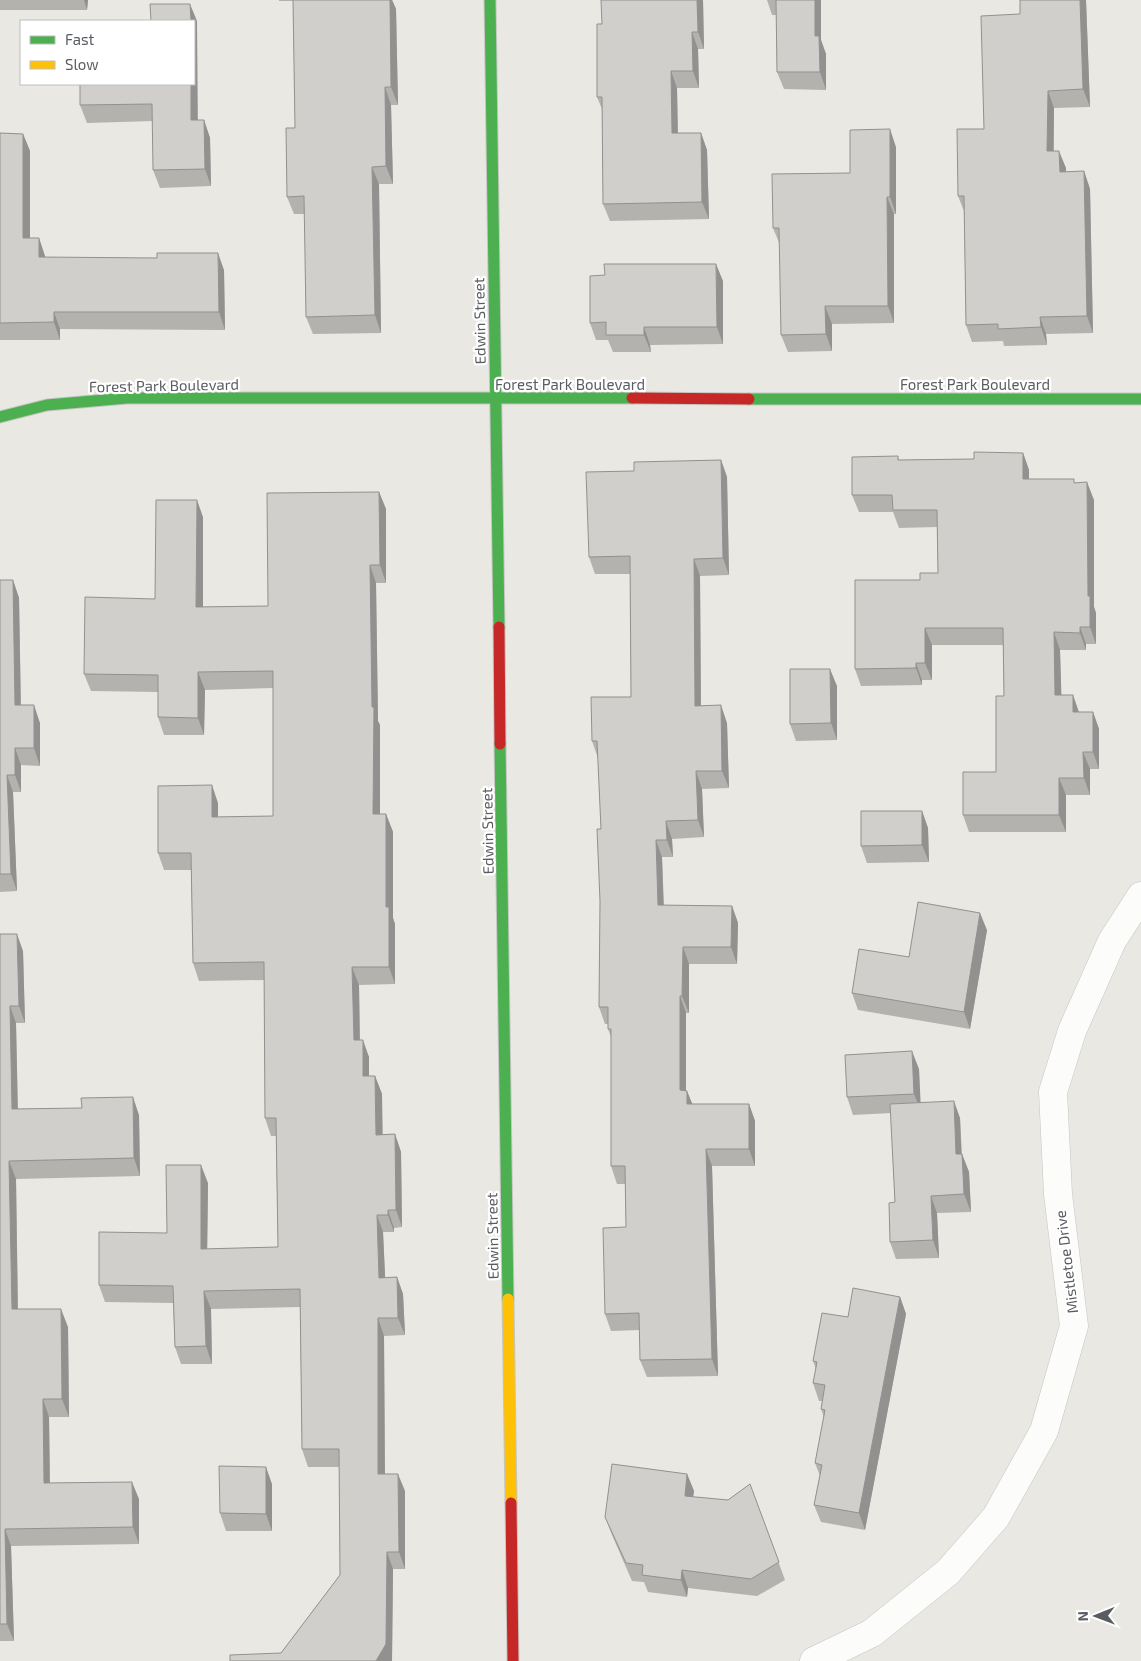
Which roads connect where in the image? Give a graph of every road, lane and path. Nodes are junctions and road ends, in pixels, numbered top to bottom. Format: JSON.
{"nodes":[{"id":1,"x":490,"y":0,"type":"edge"},
{"id":2,"x":496,"y":398,"type":"junction"},
{"id":3,"x":1141,"y":399,"type":"edge"},
{"id":4,"x":0,"y":417,"type":"edge"},
{"id":5,"x":1141,"y":896,"type":"edge"},
{"id":6,"x":513,"y":1661,"type":"edge"},
{"id":7,"x":814,"y":1661,"type":"edge"}],
"edges":[{"from":1,"to":2,"type":"street","name":"Edwin Street"},
{"from":2,"to":3,"type":"street","name":"Forest Park Boulevard"},
{"from":2,"to":4,"type":"street","name":"Forest Park Boulevard"},
{"from":2,"to":6,"type":"street","name":"Edwin Street"},
{"from":5,"to":7,"type":"street","name":"Mistletoe Drive"}]}
